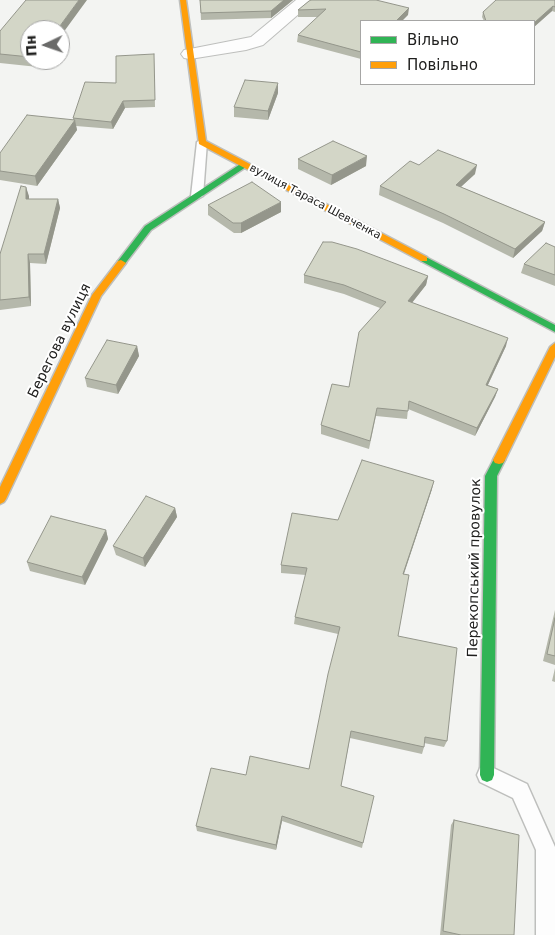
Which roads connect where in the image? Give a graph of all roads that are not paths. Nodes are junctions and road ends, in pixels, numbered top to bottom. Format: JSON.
{"nodes":[{"id":1,"x":183,"y":0,"type":"edge"},
{"id":2,"x":314,"y":0,"type":"edge"},
{"id":3,"x":190,"y":54,"type":"junction"},
{"id":4,"x":202,"y":142,"type":"junction"},
{"id":5,"x":245,"y":165,"type":"junction"},
{"id":6,"x":197,"y":196,"type":"junction"},
{"id":7,"x":555,"y":329,"type":"edge"},
{"id":8,"x":555,"y":347,"type":"edge"},
{"id":9,"x":0,"y":499,"type":"edge"},
{"id":10,"x":487,"y":775,"type":"joint"},
{"id":11,"x":547,"y":935,"type":"edge"}],
"edges":[{"from":1,"to":3,"type":"street"},
{"from":2,"to":3,"type":"street"},
{"from":3,"to":4,"type":"street"},
{"from":4,"to":5,"type":"street","name":"вулиця Тараса Шевченка"},
{"from":4,"to":6,"type":"lane"},
{"from":5,"to":6,"type":"street","name":"Берегова вулиця"},
{"from":5,"to":7,"type":"street","name":"вулиця Тараса Шевченка"},
{"from":6,"to":9,"type":"street","name":"Берегова вулиця"},
{"from":8,"to":10,"type":"street","name":"Перекопський провулок"},
{"from":10,"to":11,"type":"lane"}]}
